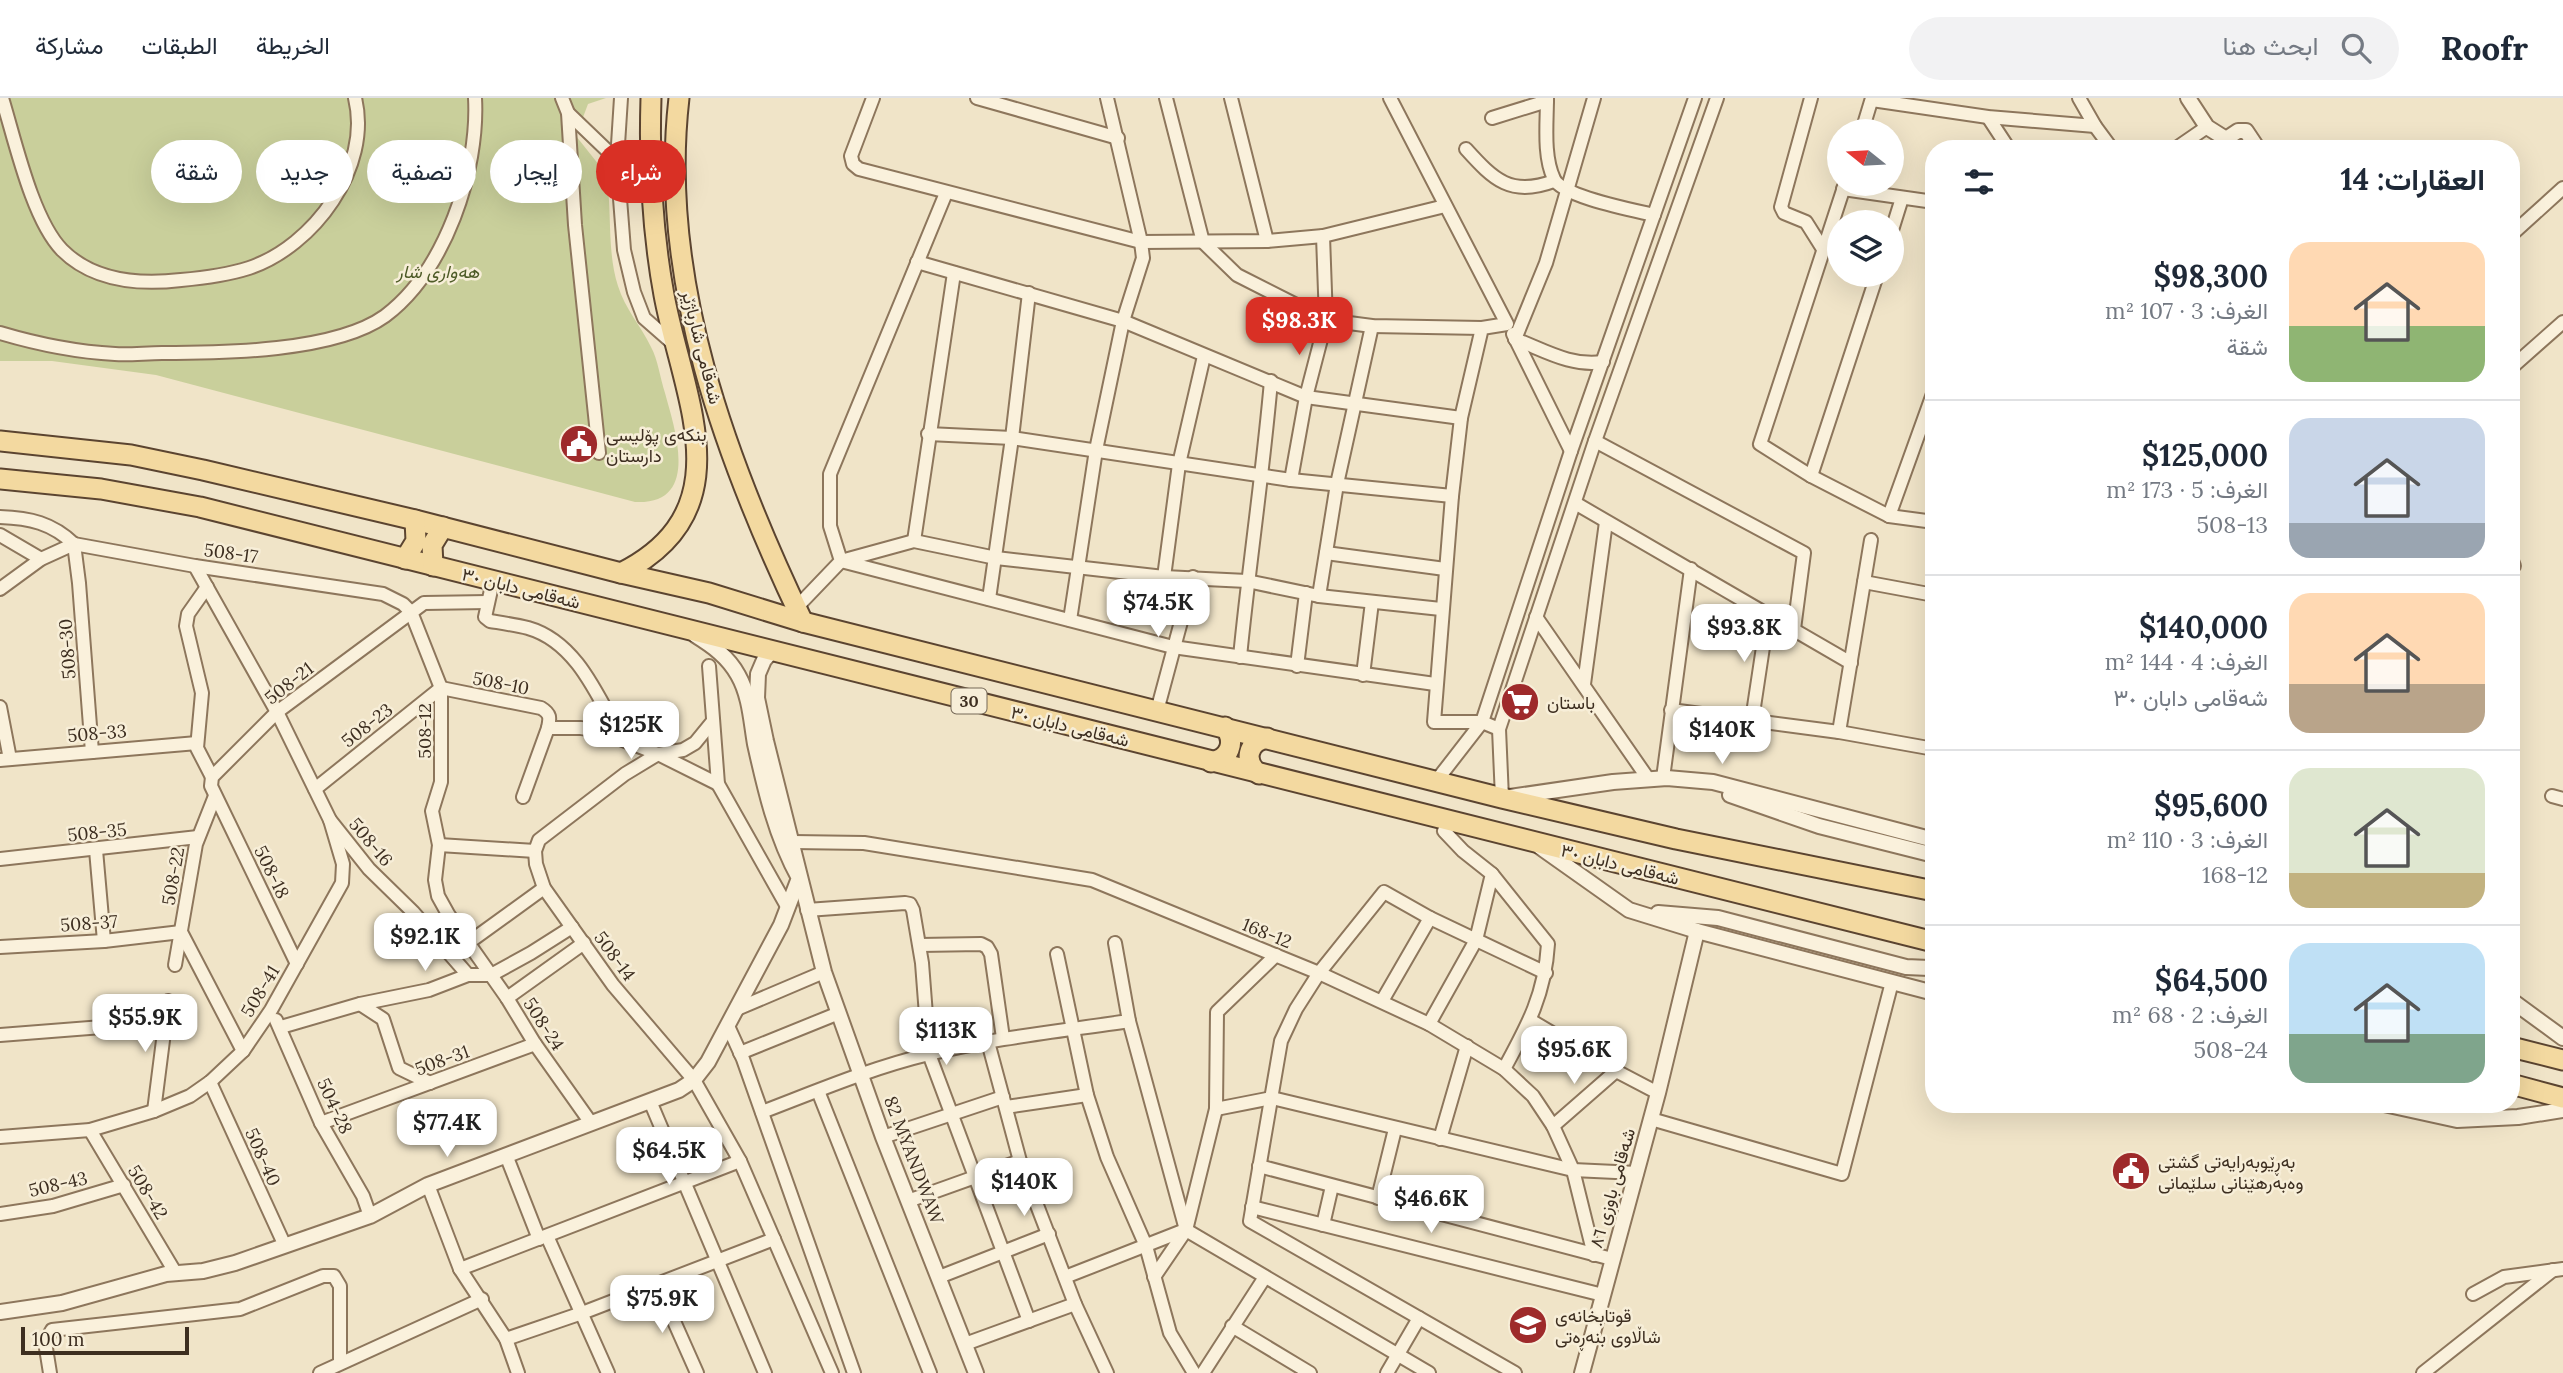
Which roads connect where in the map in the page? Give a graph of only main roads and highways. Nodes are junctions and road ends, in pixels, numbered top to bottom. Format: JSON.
{"nodes":[{"id":1,"x":651,"y":98,"type":"edge"},
{"id":2,"x":679,"y":98,"type":"edge"},
{"id":3,"x":0,"y":441,"type":"edge"},
{"id":4,"x":0,"y":479,"type":"edge"},
{"id":5,"x":415,"y":520,"type":"junction"},
{"id":6,"x":443,"y":527,"type":"junction"},
{"id":7,"x":405,"y":559,"type":"junction"},
{"id":8,"x":433,"y":566,"type":"junction"},
{"id":9,"x":621,"y":573,"type":"junction"},
{"id":10,"x":799,"y":615,"type":"junction"},
{"id":11,"x":1225,"y":727,"type":"junction"},
{"id":12,"x":1267,"y":738,"type":"junction"},
{"id":13,"x":1211,"y":762,"type":"junction"},
{"id":14,"x":1259,"y":774,"type":"junction"},
{"id":15,"x":1925,"y":889,"type":"edge"},
{"id":16,"x":1925,"y":940,"type":"edge"},
{"id":17,"x":2520,"y":1049,"type":"edge"},
{"id":18,"x":2563,"y":1060,"type":"edge"},
{"id":19,"x":2520,"y":1086,"type":"edge"},
{"id":20,"x":2563,"y":1098,"type":"edge"}],
"edges":[{"from":1,"to":9,"type":"main road","name":"شەقامی شارباژێر"},
{"from":2,"to":10,"type":"main road","name":"شەقامی شارباژێر"},
{"from":3,"to":5,"type":"main road","name":"شەقامی دابان ٣٠","number":"30"},
{"from":4,"to":7,"type":"main road","name":"شەقامی دابان ٣٠","number":"30"},
{"from":5,"to":6,"type":"main road","name":"شەقامی دابان ٣٠","number":"30"},
{"from":5,"to":7,"type":"main road"},
{"from":6,"to":8,"type":"main road"},
{"from":6,"to":9,"type":"main road","name":"شەقامی دابان ٣٠","number":"30"},
{"from":7,"to":8,"type":"main road","name":"شەقامی دابان ٣٠","number":"30"},
{"from":8,"to":13,"type":"main road","name":"شەقامی دابان ٣٠","number":"30"},
{"from":9,"to":10,"type":"main road","name":"شەقامی دابان ٣٠","number":"30"},
{"from":10,"to":11,"type":"main road","name":"شەقامی دابان ٣٠","number":"30"},
{"from":11,"to":12,"type":"main road","name":"شەقامی دابان ٣٠","number":"30"},
{"from":11,"to":13,"type":"main road"},
{"from":12,"to":14,"type":"main road"},
{"from":12,"to":15,"type":"main road","name":"شەقامی دابان ٣٠","number":"30"},
{"from":13,"to":14,"type":"main road","name":"شەقامی دابان ٣٠","number":"30"},
{"from":14,"to":16,"type":"main road","name":"شەقامی دابان ٣٠","number":"30"},
{"from":17,"to":18,"type":"main road"},
{"from":19,"to":20,"type":"main road"}]}
